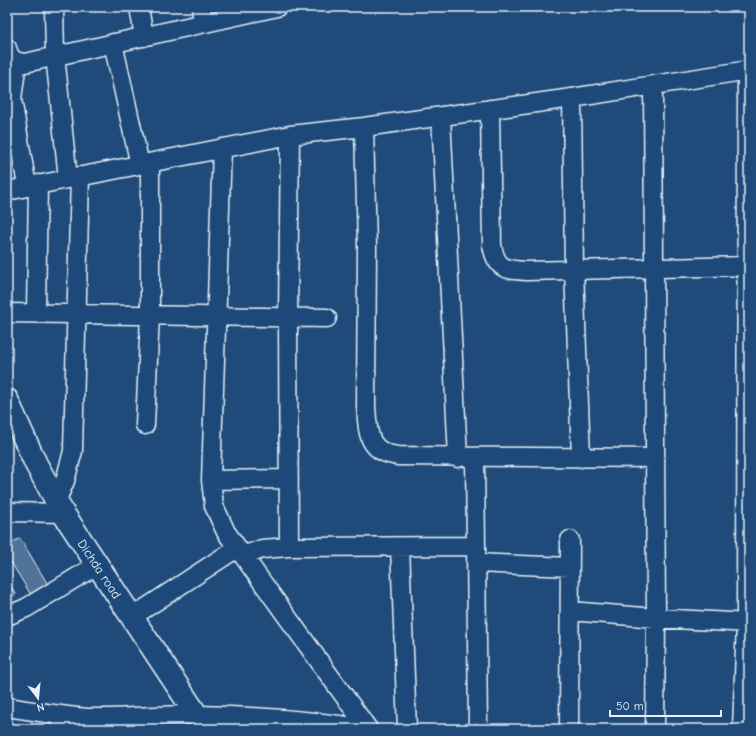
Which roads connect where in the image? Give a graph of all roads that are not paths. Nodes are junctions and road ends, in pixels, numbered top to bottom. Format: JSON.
{"nodes":[{"id":1,"x":54,"y":7,"type":"edge"},
{"id":2,"x":140,"y":7,"type":"edge"},
{"id":3,"x":275,"y":7,"type":"edge"},
{"id":4,"x":202,"y":15,"type":"edge"},
{"id":5,"x":144,"y":37,"type":"junction"},
{"id":6,"x":113,"y":43,"type":"junction"},
{"id":7,"x":12,"y":55,"type":"edge"},
{"id":8,"x":55,"y":55,"type":"junction"},
{"id":9,"x":748,"y":70,"type":"edge"},
{"id":10,"x":653,"y":85,"type":"junction"},
{"id":11,"x":572,"y":98,"type":"junction"},
{"id":12,"x":9,"y":99,"type":"edge"},
{"id":13,"x":490,"y":110,"type":"junction"},
{"id":14,"x":441,"y":116,"type":"junction"},
{"id":15,"x":364,"y":127,"type":"junction"},
{"id":16,"x":290,"y":135,"type":"junction"},
{"id":17,"x":222,"y":148,"type":"junction"},
{"id":18,"x":145,"y":164,"type":"junction"},
{"id":19,"x":74,"y":177,"type":"junction"},
{"id":20,"x":32,"y":185,"type":"junction"},
{"id":21,"x":7,"y":191,"type":"edge"},
{"id":22,"x":748,"y":266,"type":"edge"},
{"id":23,"x":654,"y":267,"type":"junction"},
{"id":24,"x":574,"y":269,"type":"junction"},
{"id":25,"x":7,"y":313,"type":"edge"},
{"id":26,"x":36,"y":313,"type":"junction"},
{"id":27,"x":78,"y":314,"type":"junction"},
{"id":28,"x":150,"y":315,"type":"junction"},
{"id":29,"x":217,"y":316,"type":"junction"},
{"id":30,"x":288,"y":317,"type":"junction"},
{"id":31,"x":327,"y":318,"type":"dead end"},
{"id":32,"x":7,"y":400,"type":"edge"},
{"id":33,"x":145,"y":425,"type":"dead end"},
{"id":34,"x":466,"y":458,"type":"junction"},
{"id":35,"x":581,"y":458,"type":"junction"},
{"id":36,"x":655,"y":458,"type":"junction"},
{"id":37,"x":289,"y":479,"type":"junction"},
{"id":38,"x":211,"y":480,"type":"junction"},
{"id":39,"x":60,"y":508,"type":"junction"},
{"id":40,"x":7,"y":512,"type":"edge"},
{"id":41,"x":570,"y":540,"type":"dead end"},
{"id":42,"x":476,"y":546,"type":"junction"},
{"id":43,"x":289,"y":547,"type":"junction"},
{"id":44,"x":400,"y":547,"type":"junction"},
{"id":45,"x":240,"y":552,"type":"junction"},
{"id":46,"x":476,"y":564,"type":"junction"},
{"id":47,"x":97,"y":565,"type":"junction"},
{"id":48,"x":570,"y":567,"type":"junction"},
{"id":49,"x":570,"y":611,"type":"junction"},
{"id":50,"x":7,"y":616,"type":"edge"},
{"id":51,"x":132,"y":617,"type":"junction"},
{"id":52,"x":656,"y":618,"type":"junction"},
{"id":53,"x":748,"y":623,"type":"edge"},
{"id":54,"x":7,"y":707,"type":"edge"},
{"id":55,"x":201,"y":722,"type":"edge"},
{"id":56,"x":88,"y":723,"type":"edge"},
{"id":57,"x":147,"y":723,"type":"edge"},
{"id":58,"x":60,"y":729,"type":"edge"},
{"id":59,"x":368,"y":729,"type":"edge"},
{"id":60,"x":407,"y":729,"type":"edge"},
{"id":61,"x":478,"y":729,"type":"edge"},
{"id":62,"x":569,"y":729,"type":"edge"},
{"id":63,"x":655,"y":729,"type":"edge"},
{"id":64,"x":742,"y":729,"type":"edge"}],
"edges":[{"from":1,"to":8,"type":"street"},
{"from":2,"to":5,"type":"street"},
{"from":3,"to":4,"type":"street"},
{"from":4,"to":5,"type":"street"},
{"from":5,"to":6,"type":"street"},
{"from":6,"to":8,"type":"street"},
{"from":6,"to":18,"type":"street"},
{"from":7,"to":8,"type":"street"},
{"from":7,"to":12,"type":"street"},
{"from":8,"to":19,"type":"street"},
{"from":9,"to":10,"type":"street"},
{"from":9,"to":22,"type":"street"},
{"from":10,"to":11,"type":"street"},
{"from":10,"to":23,"type":"street"},
{"from":11,"to":13,"type":"street"},
{"from":11,"to":24,"type":"street"},
{"from":12,"to":20,"type":"street"},
{"from":13,"to":14,"type":"street"},
{"from":13,"to":24,"type":"street"},
{"from":14,"to":15,"type":"street"},
{"from":14,"to":34,"type":"street"},
{"from":15,"to":16,"type":"street"},
{"from":15,"to":34,"type":"street"},
{"from":16,"to":17,"type":"street"},
{"from":16,"to":30,"type":"street"},
{"from":17,"to":18,"type":"street"},
{"from":17,"to":29,"type":"street"},
{"from":18,"to":19,"type":"street"},
{"from":18,"to":28,"type":"street"},
{"from":19,"to":20,"type":"street"},
{"from":19,"to":27,"type":"street"},
{"from":20,"to":21,"type":"street"},
{"from":20,"to":26,"type":"street"},
{"from":22,"to":23,"type":"street"},
{"from":22,"to":53,"type":"street"},
{"from":23,"to":24,"type":"street"},
{"from":23,"to":36,"type":"street"},
{"from":24,"to":35,"type":"street"},
{"from":25,"to":26,"type":"street"},
{"from":26,"to":27,"type":"street"},
{"from":27,"to":28,"type":"street"},
{"from":27,"to":39,"type":"street"},
{"from":28,"to":29,"type":"street"},
{"from":28,"to":33,"type":"street"},
{"from":29,"to":30,"type":"street"},
{"from":29,"to":38,"type":"street"},
{"from":30,"to":31,"type":"street"},
{"from":30,"to":37,"type":"street"},
{"from":32,"to":39,"type":"main road","name":"Dichda road"},
{"from":34,"to":35,"type":"street"},
{"from":34,"to":42,"type":"street"},
{"from":35,"to":36,"type":"street"},
{"from":36,"to":52,"type":"street"},
{"from":37,"to":38,"type":"street"},
{"from":37,"to":43,"type":"street"},
{"from":38,"to":45,"type":"street"},
{"from":39,"to":40,"type":"street"},
{"from":39,"to":47,"type":"main road","name":"Dichda road"},
{"from":41,"to":48,"type":"street"},
{"from":42,"to":44,"type":"street"},
{"from":42,"to":46,"type":"street"},
{"from":43,"to":44,"type":"street"},
{"from":43,"to":45,"type":"street"},
{"from":44,"to":60,"type":"street"},
{"from":45,"to":51,"type":"street"},
{"from":45,"to":59,"type":"street"},
{"from":46,"to":48,"type":"street"},
{"from":46,"to":61,"type":"street"},
{"from":47,"to":50,"type":"street"},
{"from":47,"to":51,"type":"main road","name":"Dichda road"},
{"from":48,"to":49,"type":"street"},
{"from":49,"to":52,"type":"street"},
{"from":49,"to":62,"type":"street"},
{"from":51,"to":55,"type":"main road","name":"Dichda road"},
{"from":52,"to":53,"type":"street"},
{"from":52,"to":63,"type":"street"},
{"from":53,"to":64,"type":"street"},
{"from":54,"to":56,"type":"street"},
{"from":55,"to":57,"type":"street"},
{"from":55,"to":59,"type":"street"},
{"from":56,"to":57,"type":"street"},
{"from":56,"to":58,"type":"street"}]}
